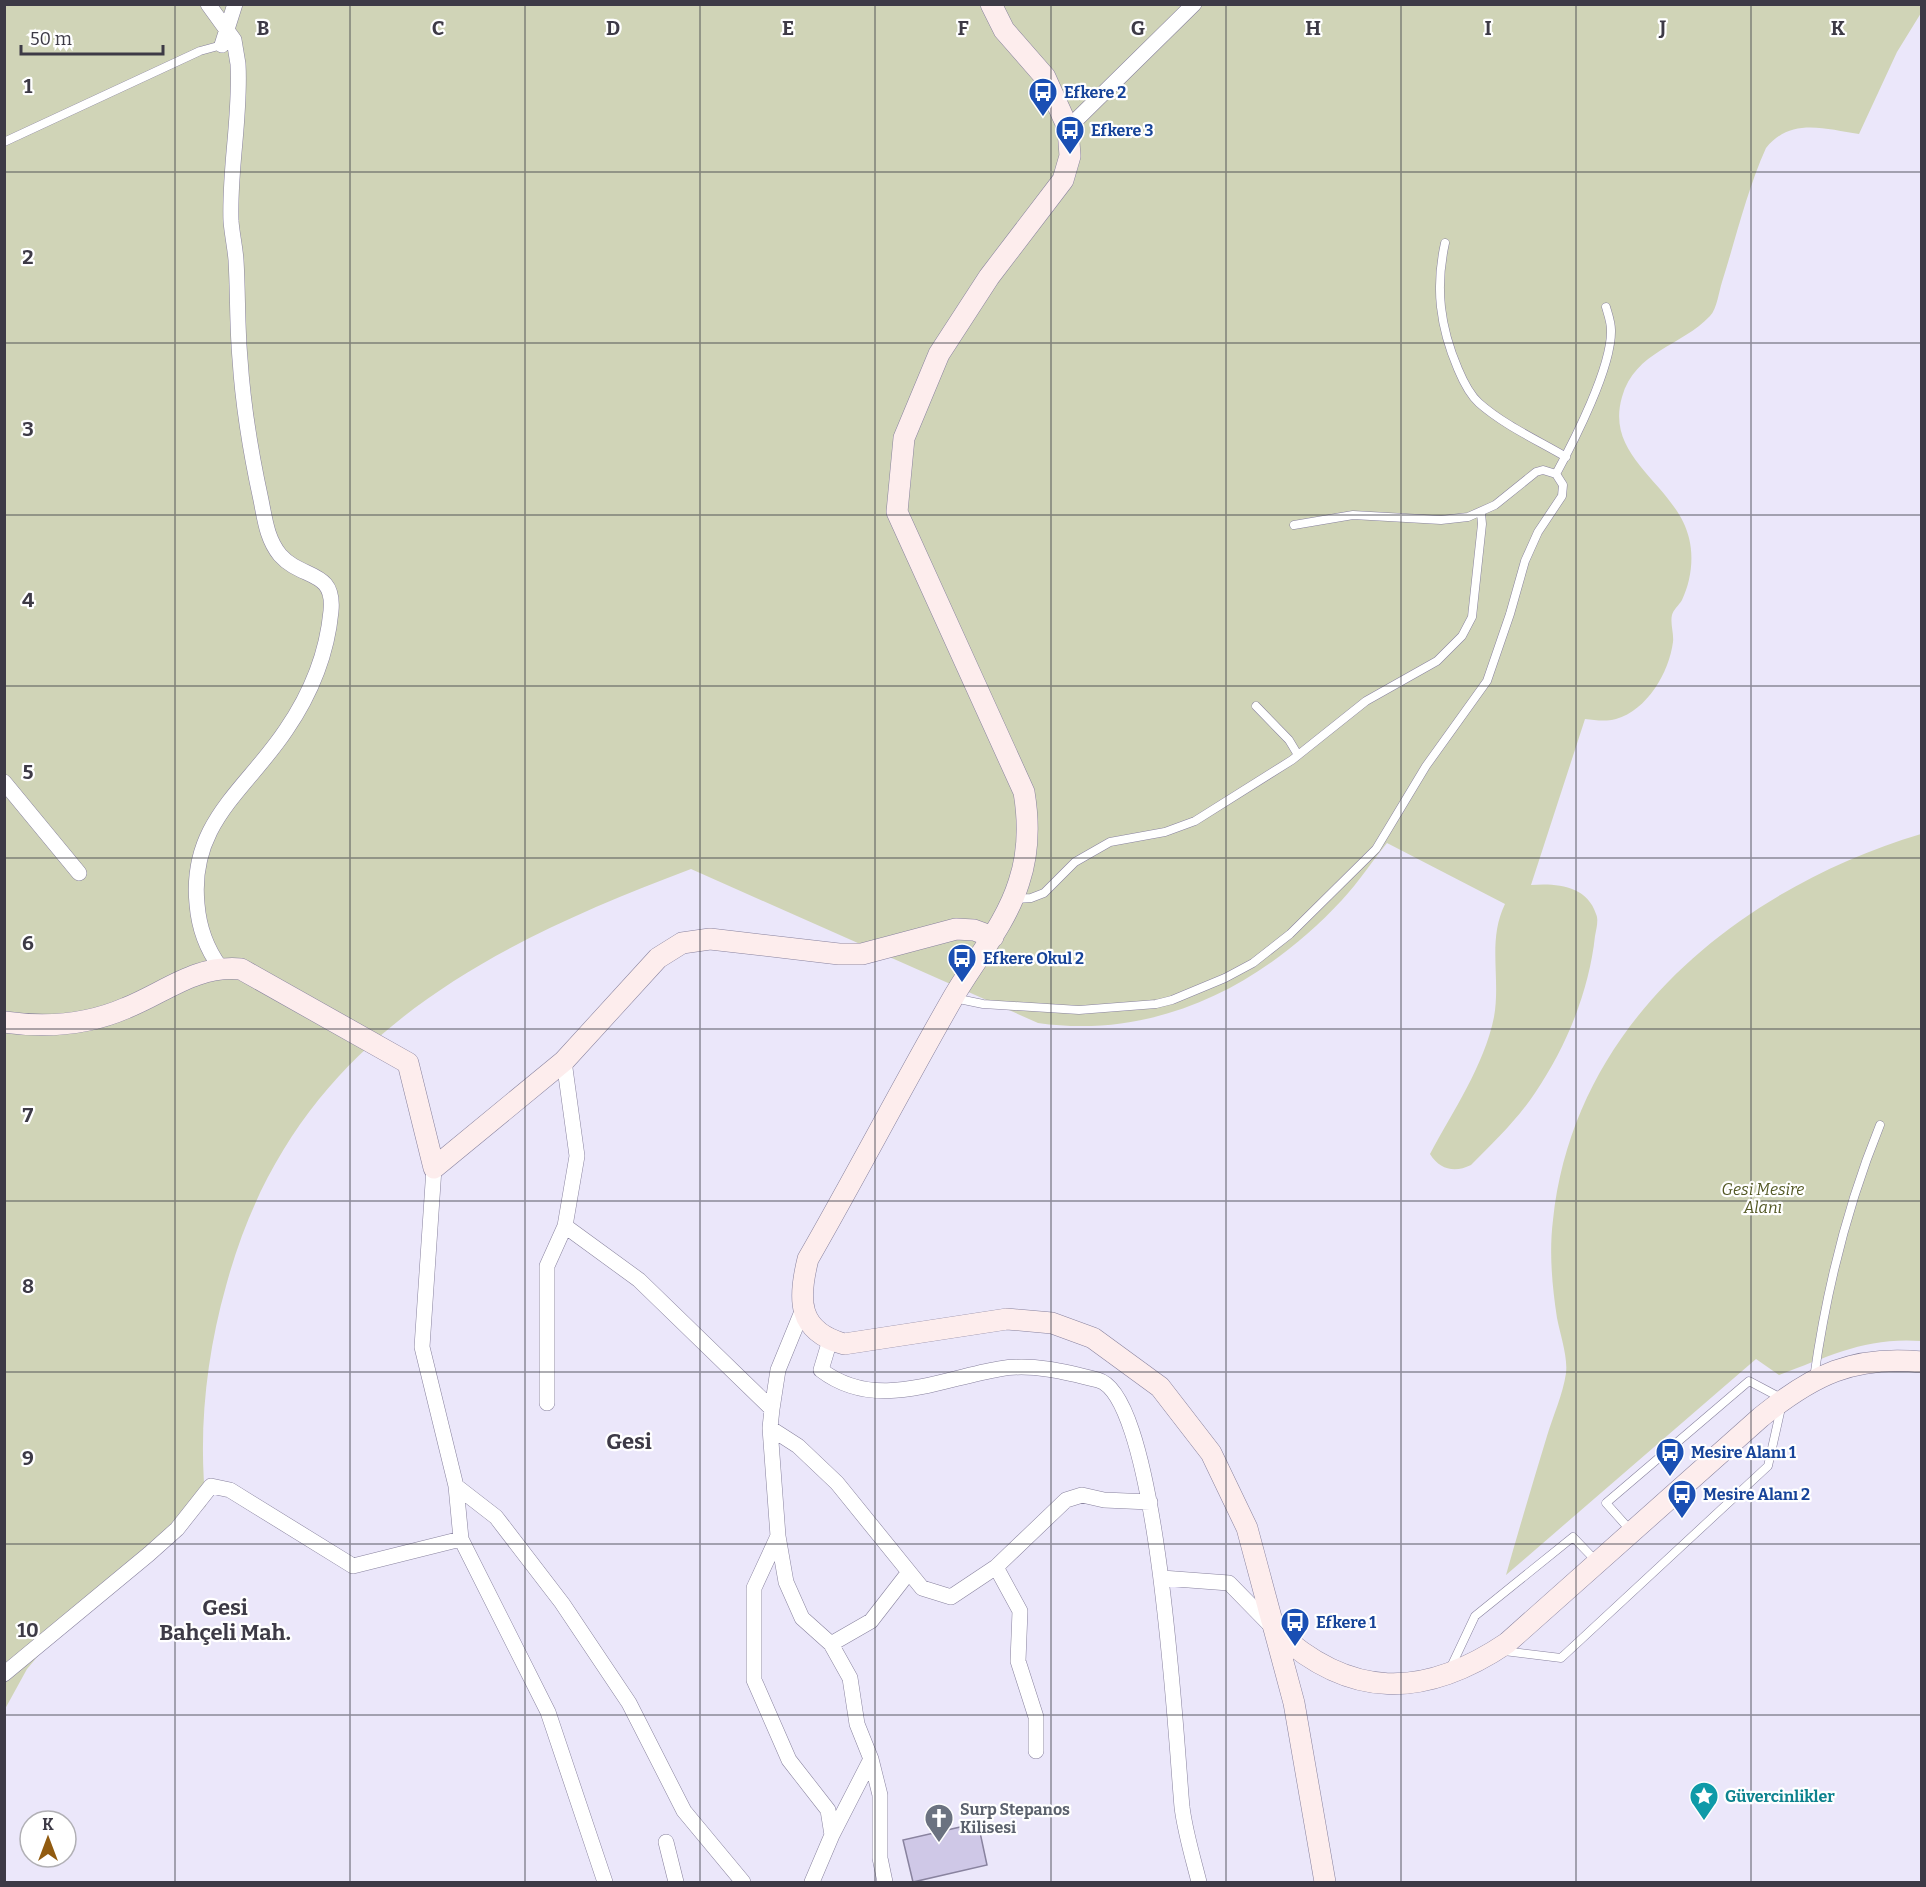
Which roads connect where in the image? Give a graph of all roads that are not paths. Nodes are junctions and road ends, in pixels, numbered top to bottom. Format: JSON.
{"nodes":[{"id":1,"x":208,"y":4,"type":"edge"},
{"id":2,"x":235,"y":4,"type":"edge"},
{"id":3,"x":991,"y":4,"type":"edge"},
{"id":4,"x":1194,"y":4,"type":"edge"},
{"id":5,"x":226,"y":30,"type":"junction"},
{"id":6,"x":222,"y":45,"type":"joint"},
{"id":7,"x":1068,"y":128,"type":"junction"},
{"id":8,"x":4,"y":142,"type":"edge"},
{"id":9,"x":1445,"y":243,"type":"dead end"},
{"id":10,"x":1606,"y":307,"type":"dead end"},
{"id":11,"x":1566,"y":457,"type":"junction"},
{"id":12,"x":1556,"y":474,"type":"junction"},
{"id":13,"x":1481,"y":513,"type":"junction"},
{"id":14,"x":1294,"y":525,"type":"dead end"},
{"id":15,"x":1256,"y":706,"type":"dead end"},
{"id":16,"x":1298,"y":755,"type":"junction"},
{"id":17,"x":4,"y":782,"type":"edge"},
{"id":18,"x":79,"y":873,"type":"dead end"},
{"id":19,"x":1014,"y":898,"type":"junction"},
{"id":20,"x":993,"y":937,"type":"junction"},
{"id":21,"x":220,"y":967,"type":"junction"},
{"id":22,"x":953,"y":998,"type":"junction"},
{"id":23,"x":4,"y":1022,"type":"edge"},
{"id":24,"x":564,"y":1061,"type":"junction"},
{"id":25,"x":1880,"y":1125,"type":"dead end"},
{"id":26,"x":434,"y":1168,"type":"junction"},
{"id":27,"x":565,"y":1226,"type":"junction"},
{"id":28,"x":803,"y":1309,"type":"junction"},
{"id":29,"x":830,"y":1340,"type":"junction"},
{"id":30,"x":1922,"y":1362,"type":"edge"},
{"id":31,"x":1814,"y":1380,"type":"junction"},
{"id":32,"x":1783,"y":1399,"type":"junction"},
{"id":33,"x":547,"y":1403,"type":"dead end"},
{"id":34,"x":772,"y":1409,"type":"junction"},
{"id":35,"x":770,"y":1428,"type":"junction"},
{"id":36,"x":456,"y":1486,"type":"junction"},
{"id":37,"x":1150,"y":1502,"type":"junction"},
{"id":38,"x":1632,"y":1532,"type":"junction"},
{"id":39,"x":777,"y":1536,"type":"junction"},
{"id":40,"x":461,"y":1539,"type":"junction"},
{"id":41,"x":1598,"y":1563,"type":"junction"},
{"id":42,"x":996,"y":1567,"type":"junction"},
{"id":43,"x":909,"y":1572,"type":"junction"},
{"id":44,"x":1162,"y":1578,"type":"junction"},
{"id":45,"x":1274,"y":1629,"type":"junction"},
{"id":46,"x":831,"y":1644,"type":"junction"},
{"id":47,"x":1497,"y":1650,"type":"junction"},
{"id":48,"x":4,"y":1674,"type":"edge"},
{"id":49,"x":1447,"y":1675,"type":"junction"},
{"id":50,"x":1036,"y":1751,"type":"dead end"},
{"id":51,"x":871,"y":1759,"type":"junction"},
{"id":52,"x":832,"y":1835,"type":"junction"},
{"id":53,"x":666,"y":1842,"type":"dead end"},
{"id":54,"x":605,"y":1882,"type":"edge"},
{"id":55,"x":676,"y":1882,"type":"edge"},
{"id":56,"x":743,"y":1882,"type":"edge"},
{"id":57,"x":812,"y":1882,"type":"edge"},
{"id":58,"x":885,"y":1882,"type":"edge"},
{"id":59,"x":1198,"y":1882,"type":"edge"},
{"id":60,"x":1324,"y":1882,"type":"edge"}],
"edges":[{"from":1,"to":5,"type":"street"},
{"from":2,"to":5,"type":"street"},
{"from":3,"to":7,"type":"street"},
{"from":4,"to":7,"type":"street"},
{"from":5,"to":6,"type":"street"},
{"from":5,"to":21,"type":"street"},
{"from":6,"to":8,"type":"lane"},
{"from":7,"to":19,"type":"street"},
{"from":9,"to":11,"type":"lane"},
{"from":10,"to":11,"type":"lane"},
{"from":11,"to":12,"type":"lane"},
{"from":12,"to":13,"type":"lane"},
{"from":12,"to":22,"type":"lane"},
{"from":13,"to":14,"type":"lane"},
{"from":13,"to":16,"type":"lane"},
{"from":15,"to":16,"type":"lane"},
{"from":16,"to":19,"type":"lane"},
{"from":17,"to":18,"type":"street"},
{"from":19,"to":20,"type":"street"},
{"from":20,"to":22,"type":"street"},
{"from":20,"to":24,"type":"street"},
{"from":21,"to":23,"type":"street"},
{"from":21,"to":26,"type":"street"},
{"from":22,"to":28,"type":"street"},
{"from":24,"to":26,"type":"street"},
{"from":24,"to":27,"type":"street"},
{"from":25,"to":31,"type":"lane"},
{"from":26,"to":36,"type":"street"},
{"from":27,"to":33,"type":"street"},
{"from":27,"to":34,"type":"street"},
{"from":28,"to":29,"type":"street"},
{"from":28,"to":34,"type":"street"},
{"from":29,"to":37,"type":"street"},
{"from":29,"to":45,"type":"street"},
{"from":30,"to":31,"type":"street"},
{"from":31,"to":32,"type":"street"},
{"from":32,"to":38,"type":"street"},
{"from":32,"to":38,"type":"lane"},
{"from":32,"to":47,"type":"lane"},
{"from":34,"to":35,"type":"street"},
{"from":35,"to":39,"type":"street"},
{"from":35,"to":43,"type":"street"},
{"from":36,"to":40,"type":"street"},
{"from":36,"to":56,"type":"street"},
{"from":37,"to":42,"type":"street"},
{"from":37,"to":44,"type":"street"},
{"from":38,"to":41,"type":"street"},
{"from":39,"to":46,"type":"street"},
{"from":39,"to":52,"type":"street"},
{"from":40,"to":48,"type":"street"},
{"from":40,"to":54,"type":"street"},
{"from":41,"to":47,"type":"street"},
{"from":41,"to":49,"type":"lane"},
{"from":42,"to":43,"type":"street"},
{"from":42,"to":50,"type":"street"},
{"from":43,"to":46,"type":"street"},
{"from":44,"to":45,"type":"street"},
{"from":44,"to":59,"type":"street"},
{"from":45,"to":49,"type":"street"},
{"from":45,"to":60,"type":"street"},
{"from":46,"to":51,"type":"street"},
{"from":47,"to":49,"type":"street"},
{"from":51,"to":52,"type":"street"},
{"from":51,"to":58,"type":"street"},
{"from":52,"to":57,"type":"street"},
{"from":53,"to":55,"type":"street"}]}
